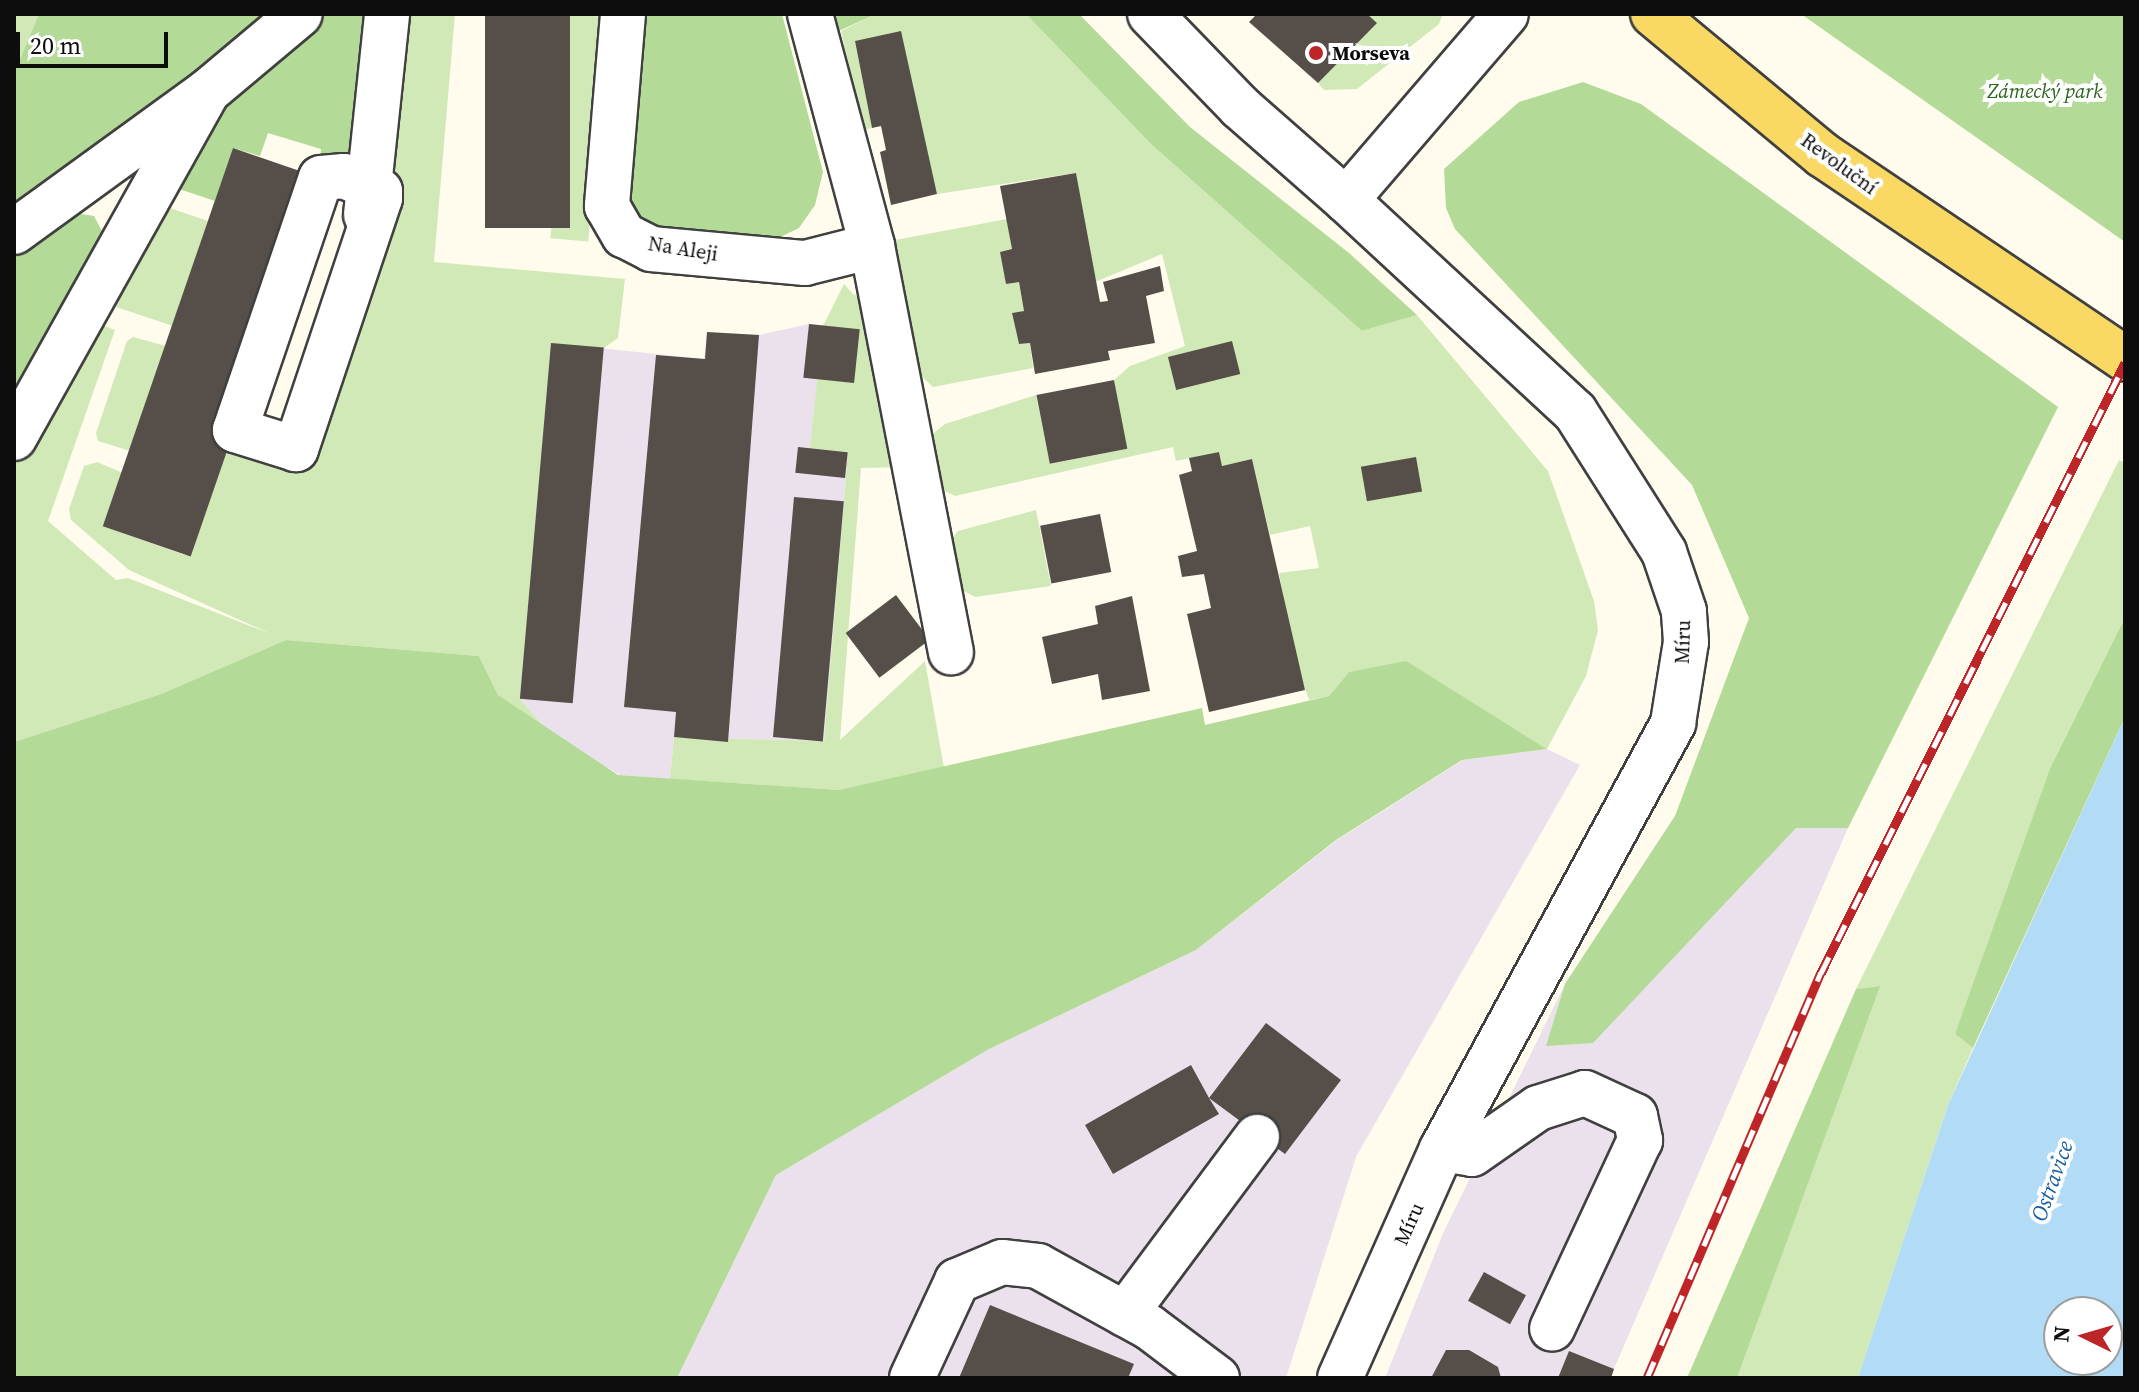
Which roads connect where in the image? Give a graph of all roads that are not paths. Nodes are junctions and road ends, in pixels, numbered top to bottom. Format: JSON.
{"nodes":[{"id":1,"x":300,"y":14,"type":"edge"},
{"id":2,"x":387,"y":14,"type":"edge"},
{"id":3,"x":810,"y":14,"type":"edge"},
{"id":4,"x":1150,"y":14,"type":"edge"},
{"id":5,"x":1506,"y":14,"type":"edge"},
{"id":6,"x":1653,"y":14,"type":"edge"},
{"id":7,"x":622,"y":15,"type":"edge"},
{"id":8,"x":207,"y":92,"type":"junction"},
{"id":9,"x":369,"y":185,"type":"junction"},
{"id":10,"x":1346,"y":200,"type":"junction"},
{"id":11,"x":14,"y":232,"type":"edge"},
{"id":12,"x":872,"y":246,"type":"junction"},
{"id":13,"x":2125,"y":359,"type":"edge"},
{"id":14,"x":285,"y":436,"type":"dead end"},
{"id":15,"x":14,"y":438,"type":"edge"},
{"id":16,"x":951,"y":652,"type":"dead end"},
{"id":17,"x":1257,"y":1137,"type":"dead end"},
{"id":18,"x":1442,"y":1149,"type":"junction"},
{"id":19,"x":1125,"y":1314,"type":"junction"},
{"id":20,"x":1552,"y":1329,"type":"dead end"},
{"id":21,"x":912,"y":1378,"type":"edge"},
{"id":22,"x":1217,"y":1378,"type":"edge"},
{"id":23,"x":1340,"y":1378,"type":"edge"}],
"edges":[{"from":1,"to":8,"type":"street"},
{"from":2,"to":9,"type":"street"},
{"from":3,"to":12,"type":"street"},
{"from":4,"to":10,"type":"street"},
{"from":5,"to":10,"type":"street"},
{"from":6,"to":13,"type":"main road","name":"Revoluční"},
{"from":7,"to":12,"type":"street","name":"Na Aleji"},
{"from":8,"to":11,"type":"street"},
{"from":8,"to":15,"type":"street"},
{"from":9,"to":9,"type":"street"},
{"from":9,"to":14,"type":"street"},
{"from":10,"to":18,"type":"street","name":"Míru"},
{"from":12,"to":16,"type":"street"},
{"from":17,"to":19,"type":"street"},
{"from":18,"to":20,"type":"street"},
{"from":18,"to":23,"type":"street","name":"Míru"},
{"from":19,"to":21,"type":"street"},
{"from":19,"to":22,"type":"street"}]}
